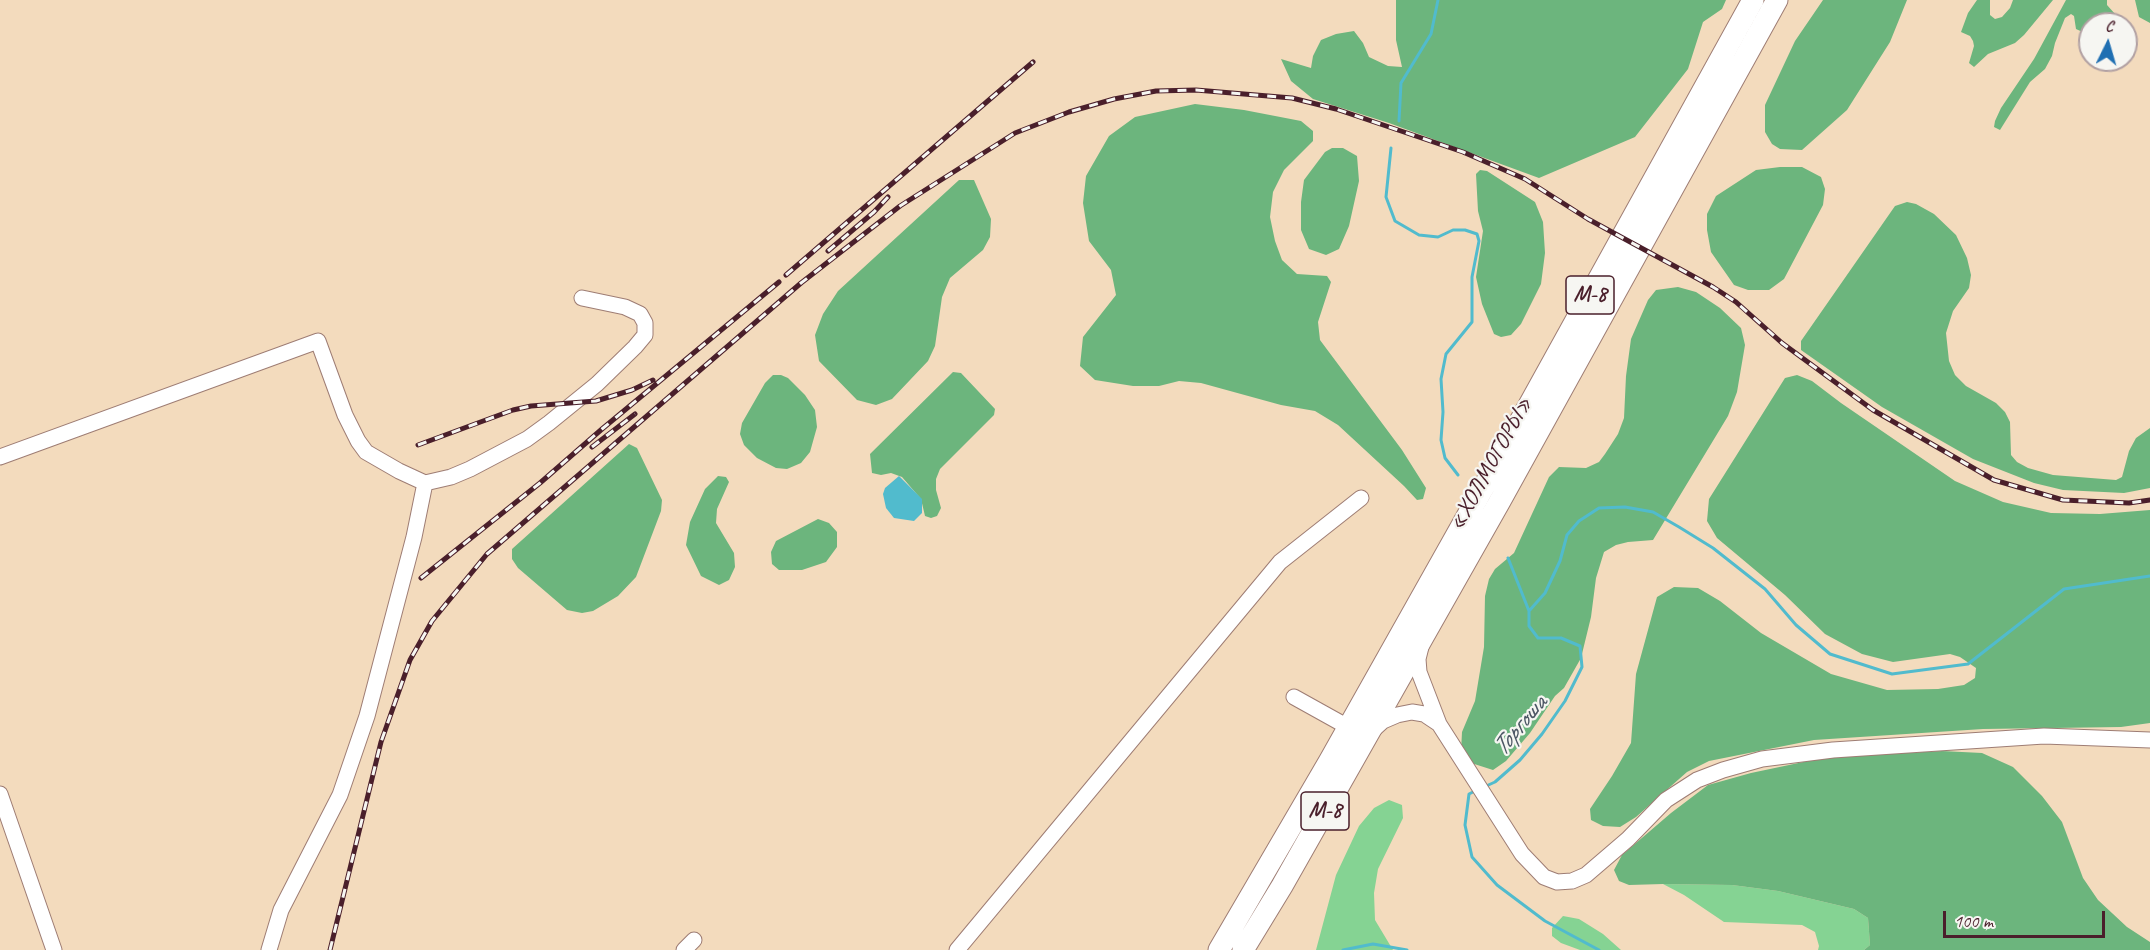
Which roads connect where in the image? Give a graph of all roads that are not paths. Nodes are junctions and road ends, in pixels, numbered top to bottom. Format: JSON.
{"nodes":[{"id":1,"x":1754,"y":0,"type":"edge"},
{"id":2,"x":1777,"y":0,"type":"edge"},
{"id":3,"x":582,"y":298,"type":"dead end"},
{"id":4,"x":0,"y":457,"type":"edge"},
{"id":5,"x":424,"y":483,"type":"junction"},
{"id":6,"x":1361,"y":498,"type":"dead end"},
{"id":7,"x":1424,"y":635,"type":"junction"},
{"id":8,"x":1294,"y":697,"type":"dead end"},
{"id":9,"x":1439,"y":724,"type":"junction"},
{"id":10,"x":1348,"y":727,"type":"junction"},
{"id":11,"x":1368,"y":735,"type":"junction"},
{"id":12,"x":2150,"y":740,"type":"edge"},
{"id":13,"x":0,"y":794,"type":"edge"},
{"id":14,"x":54,"y":950,"type":"edge"},
{"id":15,"x":269,"y":950,"type":"edge"},
{"id":16,"x":957,"y":950,"type":"edge"},
{"id":17,"x":1219,"y":950,"type":"edge"},
{"id":18,"x":1243,"y":950,"type":"edge"}],
"edges":[{"from":1,"to":10,"type":"highway","name":"«ХОЛМОГОРЫ»","number":"М-8"},
{"from":2,"to":7,"type":"highway","name":"«ХОЛМОГОРЫ»","number":"М-8"},
{"from":3,"to":5,"type":"street"},
{"from":4,"to":5,"type":"street"},
{"from":5,"to":15,"type":"street"},
{"from":6,"to":16,"type":"street"},
{"from":7,"to":9,"type":"street"},
{"from":7,"to":11,"type":"highway","name":"«ХОЛМОГОРЫ»","number":"М-8"},
{"from":8,"to":10,"type":"street"},
{"from":9,"to":11,"type":"street"},
{"from":9,"to":12,"type":"street"},
{"from":10,"to":17,"type":"highway","number":"М-8"},
{"from":11,"to":18,"type":"highway","name":"«ХОЛМОГОРЫ»","number":"М-8"},
{"from":13,"to":14,"type":"street"}]}
